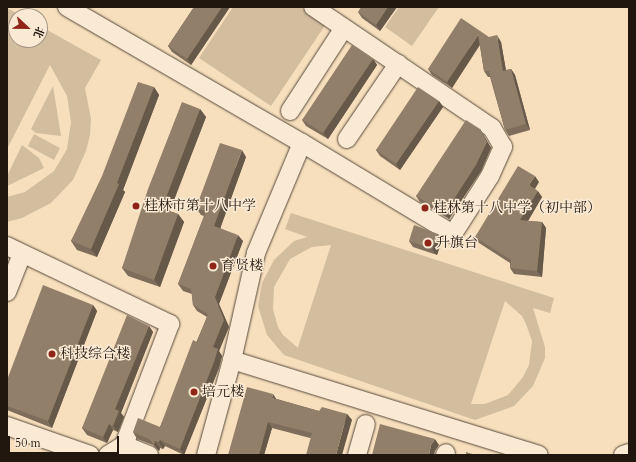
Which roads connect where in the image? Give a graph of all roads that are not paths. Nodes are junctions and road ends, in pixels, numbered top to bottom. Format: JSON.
{"nodes":[{"id":1,"x":67,"y":7,"type":"edge"},
{"id":2,"x":313,"y":7,"type":"edge"},
{"id":3,"x":344,"y":28,"type":"junction"},
{"id":4,"x":398,"y":64,"type":"junction"},
{"id":5,"x":290,"y":111,"type":"dead end"},
{"id":6,"x":347,"y":139,"type":"dead end"},
{"id":7,"x":302,"y":143,"type":"junction"},
{"id":8,"x":15,"y":250,"type":"edge"},
{"id":9,"x":7,"y":292,"type":"edge"},
{"id":10,"x":232,"y":360,"type":"junction"},
{"id":11,"x":366,"y":424,"type":"dead end"},
{"id":12,"x":7,"y":426,"type":"edge"},
{"id":13,"x":124,"y":445,"type":"junction"},
{"id":14,"x":71,"y":452,"type":"edge"},
{"id":15,"x":629,"y":453,"type":"edge"},
{"id":16,"x":90,"y":455,"type":"edge"},
{"id":17,"x":108,"y":455,"type":"edge"},
{"id":18,"x":149,"y":455,"type":"edge"},
{"id":19,"x":206,"y":455,"type":"edge"},
{"id":20,"x":357,"y":455,"type":"edge"},
{"id":21,"x":539,"y":455,"type":"edge"},
{"id":22,"x":623,"y":455,"type":"edge"}],
"edges":[{"from":1,"to":7,"type":"lane"},
{"from":2,"to":3,"type":"lane"},
{"from":3,"to":4,"type":"lane"},
{"from":3,"to":5,"type":"lane"},
{"from":4,"to":6,"type":"lane"},
{"from":4,"to":7,"type":"lane"},
{"from":7,"to":10,"type":"lane"},
{"from":8,"to":9,"type":"lane"},
{"from":8,"to":13,"type":"lane"},
{"from":10,"to":19,"type":"lane"},
{"from":10,"to":21,"type":"lane"},
{"from":11,"to":20,"type":"lane"},
{"from":12,"to":14,"type":"lane"},
{"from":13,"to":17,"type":"lane"},
{"from":13,"to":18,"type":"lane"},
{"from":14,"to":16,"type":"lane"},
{"from":15,"to":22,"type":"lane"}]}
